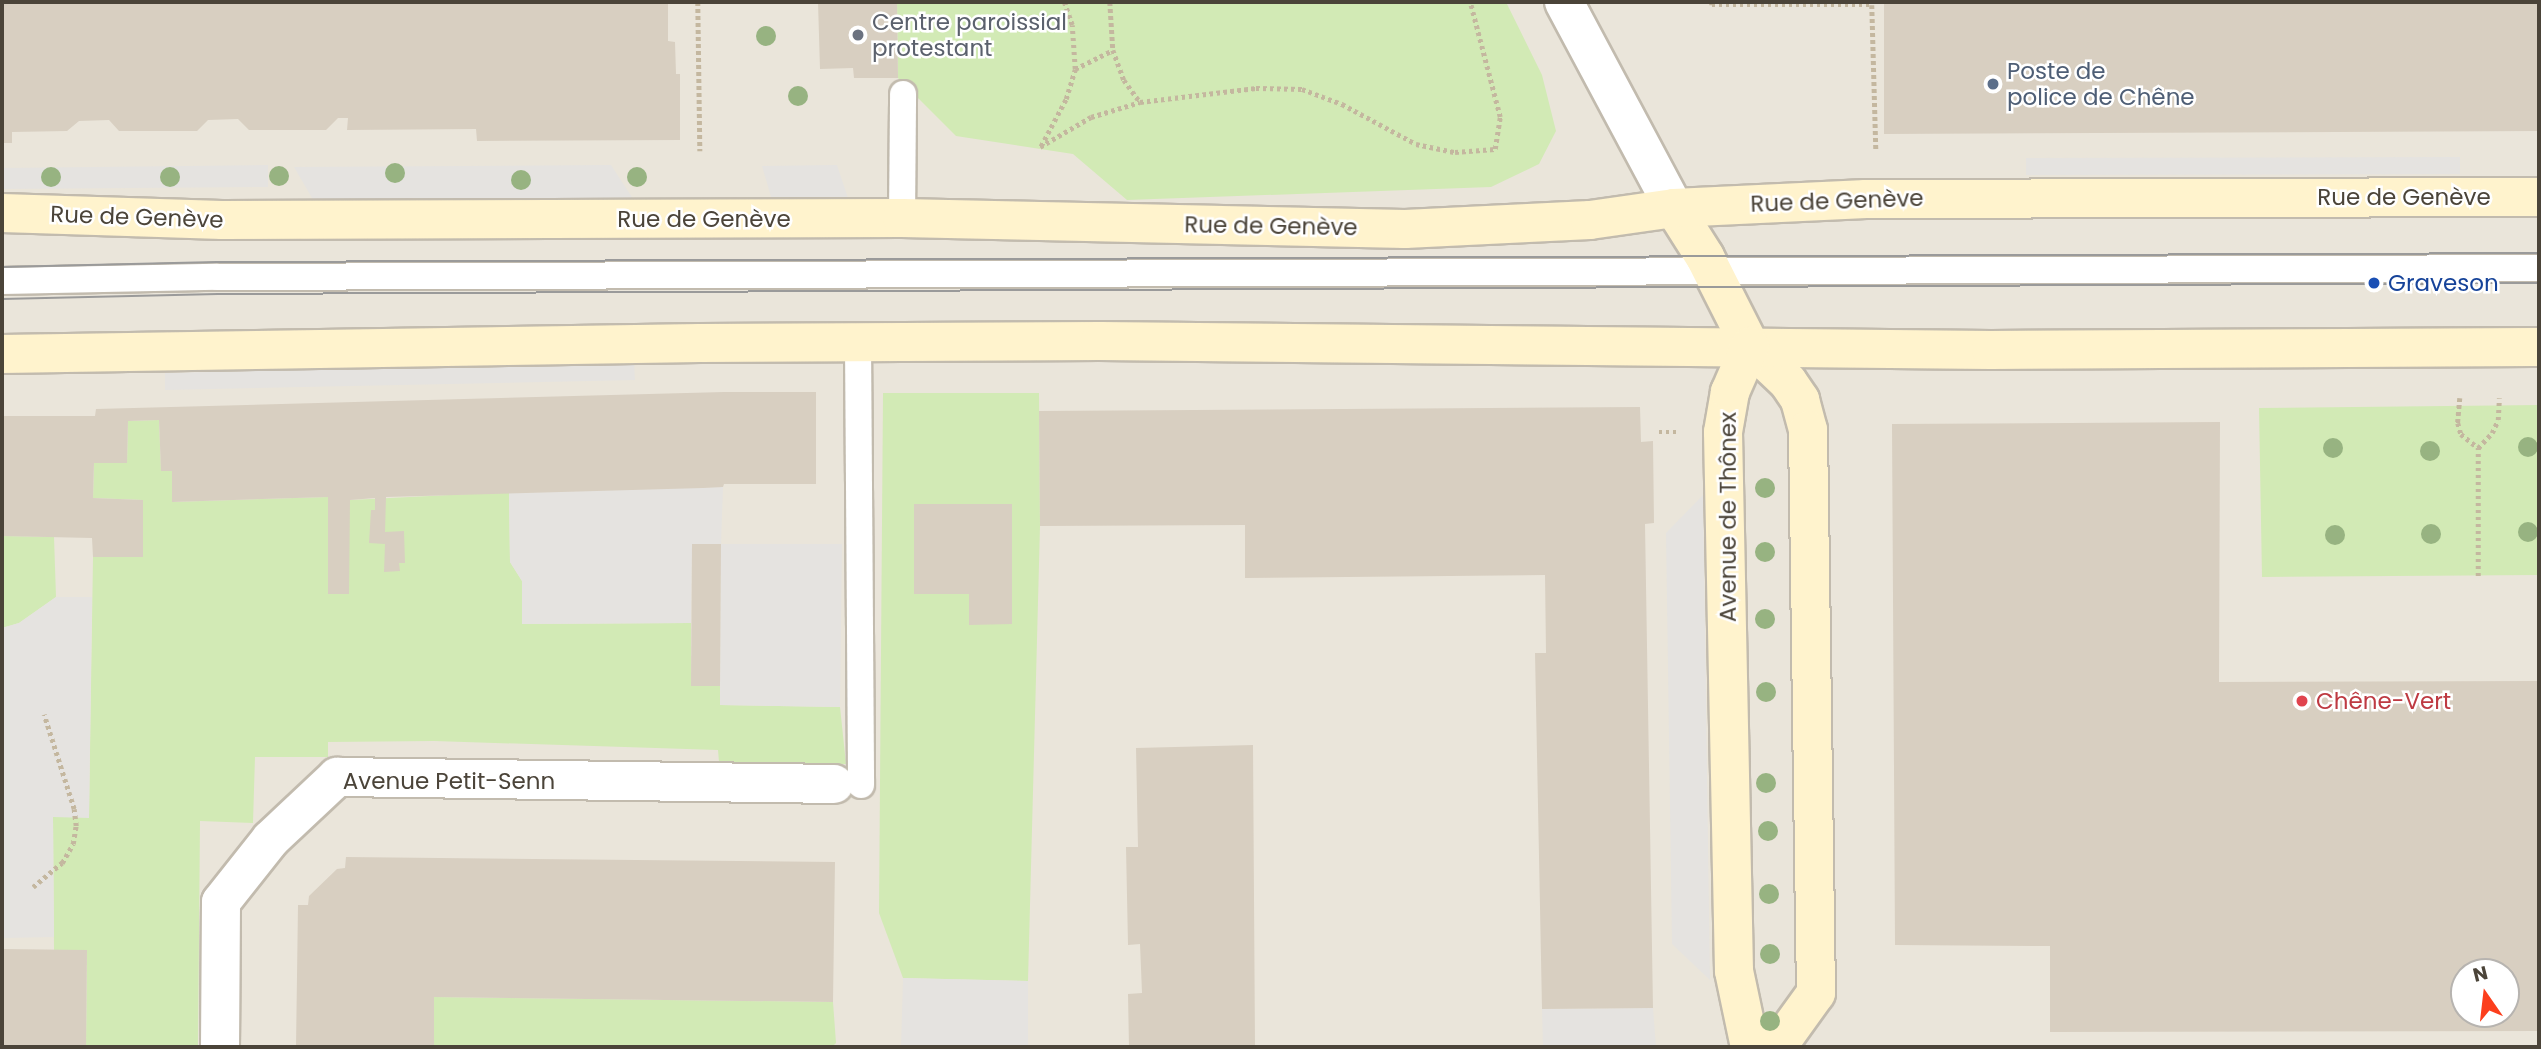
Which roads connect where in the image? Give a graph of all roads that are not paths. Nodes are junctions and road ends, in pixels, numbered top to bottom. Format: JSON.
{"nodes":[{"id":1,"x":1564,"y":2,"type":"edge"},
{"id":2,"x":902,"y":94,"type":"dead end"},
{"id":3,"x":2539,"y":197,"type":"edge"},
{"id":4,"x":1674,"y":208,"type":"junction"},
{"id":5,"x":2,"y":213,"type":"edge"},
{"id":6,"x":902,"y":218,"type":"junction"},
{"id":7,"x":2539,"y":268,"type":"edge"},
{"id":8,"x":1713,"y":271,"type":"junction"},
{"id":9,"x":2,"y":281,"type":"edge"},
{"id":10,"x":858,"y":342,"type":"junction"},
{"id":11,"x":1750,"y":346,"type":"junction"},
{"id":12,"x":2539,"y":347,"type":"edge"},
{"id":13,"x":2,"y":354,"type":"edge"},
{"id":14,"x":847,"y":785,"type":"joint"},
{"id":15,"x":220,"y":1047,"type":"edge"},
{"id":16,"x":1750,"y":1047,"type":"edge"},
{"id":17,"x":1777,"y":1047,"type":"edge"}],
"edges":[{"from":1,"to":4,"type":"street"},
{"from":2,"to":6,"type":"lane"},
{"from":3,"to":4,"type":"main road","name":"Rue de Genève"},
{"from":4,"to":6,"type":"main road","name":"Rue de Genève"},
{"from":4,"to":8,"type":"main road"},
{"from":5,"to":6,"type":"main road","name":"Rue de Genève"},
{"from":7,"to":8,"type":"lane"},
{"from":8,"to":9,"type":"lane"},
{"from":8,"to":11,"type":"main road"},
{"from":10,"to":11,"type":"main road"},
{"from":10,"to":13,"type":"main road"},
{"from":10,"to":14,"type":"lane"},
{"from":11,"to":12,"type":"main road"},
{"from":11,"to":16,"type":"main road","name":"Avenue de Thônex"},
{"from":11,"to":17,"type":"main road"},
{"from":14,"to":15,"type":"street","name":"Avenue Petit-Senn"}]}
